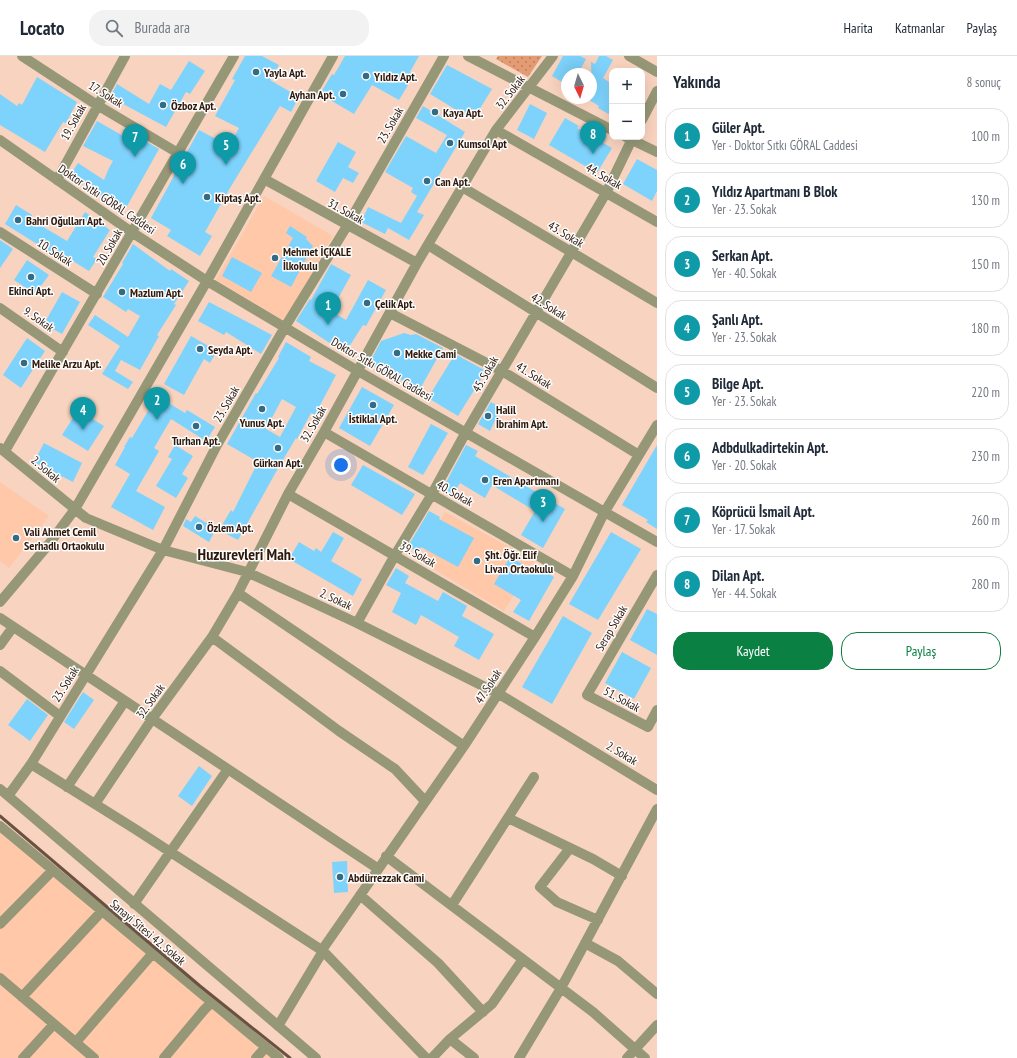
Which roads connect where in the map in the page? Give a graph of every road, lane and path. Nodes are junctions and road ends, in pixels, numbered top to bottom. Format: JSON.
{"nodes":[{"id":1,"x":22,"y":56,"type":"edge"},
{"id":2,"x":125,"y":56,"type":"edge"},
{"id":3,"x":234,"y":56,"type":"edge"},
{"id":4,"x":333,"y":56,"type":"edge"},
{"id":5,"x":444,"y":56,"type":"edge"},
{"id":6,"x":468,"y":56,"type":"edge"},
{"id":7,"x":553,"y":56,"type":"edge"},
{"id":8,"x":629,"y":56,"type":"edge"},
{"id":9,"x":657,"y":72,"type":"edge"},
{"id":10,"x":531,"y":87,"type":"junction"},
{"id":11,"x":657,"y":91,"type":"edge"},
{"id":12,"x":97,"y":105,"type":"junction"},
{"id":13,"x":645,"y":114,"type":"edge"},
{"id":14,"x":609,"y":128,"type":"edge"},
{"id":15,"x":496,"y":130,"type":"junction"},
{"id":16,"x":0,"y":140,"type":"edge"},
{"id":17,"x":629,"y":140,"type":"edge"},
{"id":18,"x":634,"y":140,"type":"edge"},
{"id":19,"x":178,"y":152,"type":"junction"},
{"id":20,"x":657,"y":152,"type":"edge"},
{"id":21,"x":264,"y":179,"type":"junction"},
{"id":22,"x":57,"y":180,"type":"junction"},
{"id":23,"x":462,"y":187,"type":"junction"},
{"id":24,"x":606,"y":192,"type":"junction"},
{"id":25,"x":657,"y":222,"type":"edge"},
{"id":26,"x":347,"y":226,"type":"junction"},
{"id":27,"x":0,"y":232,"type":"edge"},
{"id":28,"x":133,"y":233,"type":"junction"},
{"id":29,"x":428,"y":245,"type":"junction"},
{"id":30,"x":571,"y":252,"type":"junction"},
{"id":31,"x":417,"y":263,"type":"junction"},
{"id":32,"x":208,"y":281,"type":"junction"},
{"id":33,"x":97,"y":294,"type":"junction"},
{"id":34,"x":657,"y":303,"type":"edge"},
{"id":35,"x":0,"y":308,"type":"edge"},
{"id":36,"x":390,"y":313,"type":"junction"},
{"id":37,"x":536,"y":313,"type":"junction"},
{"id":38,"x":285,"y":327,"type":"junction"},
{"id":39,"x":63,"y":352,"type":"junction"},
{"id":40,"x":502,"y":370,"type":"junction"},
{"id":41,"x":358,"y":371,"type":"junction"},
{"id":42,"x":657,"y":388,"type":"edge"},
{"id":43,"x":657,"y":424,"type":"edge"},
{"id":44,"x":324,"y":432,"type":"junction"},
{"id":45,"x":466,"y":432,"type":"junction"},
{"id":46,"x":2,"y":449,"type":"edge"},
{"id":47,"x":639,"y":455,"type":"junction"},
{"id":48,"x":288,"y":494,"type":"junction"},
{"id":49,"x":432,"y":494,"type":"junction"},
{"id":50,"x":75,"y":509,"type":"junction"},
{"id":51,"x":604,"y":513,"type":"junction"},
{"id":52,"x":657,"y":542,"type":"edge"},
{"id":53,"x":163,"y":550,"type":"junction"},
{"id":54,"x":395,"y":555,"type":"junction"},
{"id":55,"x":247,"y":572,"type":"junction"},
{"id":56,"x":657,"y":575,"type":"edge"},
{"id":57,"x":573,"y":576,"type":"junction"},
{"id":58,"x":238,"y":593,"type":"junction"},
{"id":59,"x":0,"y":602,"type":"edge"},
{"id":60,"x":0,"y":618,"type":"edge"},
{"id":61,"x":357,"y":624,"type":"junction"},
{"id":62,"x":13,"y":627,"type":"junction"},
{"id":63,"x":212,"y":637,"type":"junction"},
{"id":64,"x":535,"y":637,"type":"junction"},
{"id":65,"x":0,"y":645,"type":"edge"},
{"id":66,"x":0,"y":671,"type":"edge"},
{"id":67,"x":86,"y":675,"type":"junction"},
{"id":68,"x":499,"y":694,"type":"junction"},
{"id":69,"x":586,"y":695,"type":"joint"},
{"id":70,"x":125,"y":701,"type":"junction"},
{"id":71,"x":657,"y":710,"type":"edge"},
{"id":72,"x":60,"y":716,"type":"junction"},
{"id":73,"x":152,"y":719,"type":"junction"},
{"id":74,"x":464,"y":746,"type":"junction"},
{"id":75,"x":31,"y":764,"type":"junction"},
{"id":76,"x":228,"y":769,"type":"junction"},
{"id":77,"x":534,"y":777,"type":"dead end"},
{"id":78,"x":67,"y":787,"type":"junction"},
{"id":79,"x":0,"y":789,"type":"edge"},
{"id":80,"x":657,"y":790,"type":"edge"},
{"id":81,"x":8,"y":796,"type":"junction"},
{"id":82,"x":425,"y":801,"type":"junction"},
{"id":83,"x":95,"y":804,"type":"junction"},
{"id":84,"x":657,"y":809,"type":"edge"},
{"id":85,"x":508,"y":818,"type":"junction"},
{"id":86,"x":0,"y":826,"type":"edge"},
{"id":87,"x":570,"y":848,"type":"junction"},
{"id":88,"x":170,"y":852,"type":"junction"},
{"id":89,"x":386,"y":856,"type":"junction"},
{"id":90,"x":377,"y":868,"type":"junction"},
{"id":91,"x":53,"y":870,"type":"junction"},
{"id":92,"x":622,"y":876,"type":"junction"},
{"id":93,"x":360,"y":895,"type":"junction"},
{"id":94,"x":134,"y":904,"type":"junction"},
{"id":95,"x":452,"y":905,"type":"junction"},
{"id":96,"x":102,"y":911,"type":"junction"},
{"id":97,"x":598,"y":920,"type":"junction"},
{"id":98,"x":0,"y":924,"type":"edge"},
{"id":99,"x":585,"y":943,"type":"junction"},
{"id":100,"x":322,"y":950,"type":"junction"},
{"id":101,"x":153,"y":953,"type":"junction"},
{"id":102,"x":523,"y":959,"type":"junction"},
{"id":103,"x":0,"y":978,"type":"edge"},
{"id":104,"x":561,"y":988,"type":"junction"},
{"id":105,"x":657,"y":994,"type":"edge"},
{"id":106,"x":22,"y":997,"type":"junction"},
{"id":107,"x":212,"y":1002,"type":"junction"},
{"id":108,"x":483,"y":1012,"type":"junction"},
{"id":109,"x":54,"y":1024,"type":"junction"},
{"id":110,"x":657,"y":1025,"type":"edge"},
{"id":111,"x":278,"y":1026,"type":"junction"},
{"id":112,"x":450,"y":1039,"type":"junction"},
{"id":113,"x":76,"y":1042,"type":"junction"},
{"id":114,"x":266,"y":1047,"type":"junction"},
{"id":115,"x":634,"y":1049,"type":"junction"},
{"id":116,"x":23,"y":1058,"type":"edge"},
{"id":117,"x":94,"y":1058,"type":"edge"},
{"id":118,"x":164,"y":1058,"type":"edge"},
{"id":119,"x":256,"y":1058,"type":"edge"},
{"id":120,"x":279,"y":1058,"type":"edge"},
{"id":121,"x":316,"y":1058,"type":"edge"},
{"id":122,"x":426,"y":1058,"type":"edge"},
{"id":123,"x":432,"y":1058,"type":"edge"},
{"id":124,"x":474,"y":1058,"type":"edge"},
{"id":125,"x":519,"y":1058,"type":"edge"},
{"id":126,"x":627,"y":1058,"type":"edge"},
{"id":127,"x":645,"y":1058,"type":"edge"}],
"edges":[{"from":1,"to":12,"type":"street","name":"17. Sokak"},
{"from":2,"to":12,"type":"street","name":"19. Sokak"},
{"from":3,"to":19,"type":"street","name":"20. Sokak"},
{"from":4,"to":21,"type":"street"},
{"from":5,"to":26,"type":"street","name":"23. Sokak"},
{"from":6,"to":10,"type":"street"},
{"from":7,"to":10,"type":"street","name":"32. Sokak"},
{"from":8,"to":9,"type":"street"},
{"from":10,"to":14,"type":"street"},
{"from":10,"to":15,"type":"street","name":"32. Sokak"},
{"from":11,"to":13,"type":"street"},
{"from":12,"to":19,"type":"street","name":"17. Sokak"},
{"from":12,"to":22,"type":"street","name":"19. Sokak"},
{"from":15,"to":23,"type":"street","name":"32. Sokak"},
{"from":15,"to":24,"type":"street","name":"44. Sokak"},
{"from":16,"to":22,"type":"street","name":"Doktor Sıtkı GÖRAL Caddesi"},
{"from":17,"to":24,"type":"street","name":"45. Sokak"},
{"from":18,"to":20,"type":"street"},
{"from":19,"to":28,"type":"street","name":"20. Sokak"},
{"from":21,"to":26,"type":"street","name":"31. Sokak"},
{"from":21,"to":32,"type":"street"},
{"from":22,"to":28,"type":"street","name":"Doktor Sıtkı GÖRAL Caddesi"},
{"from":23,"to":29,"type":"street","name":"32. Sokak"},
{"from":23,"to":30,"type":"street","name":"43. Sokak"},
{"from":24,"to":25,"type":"street","name":"44. Sokak"},
{"from":24,"to":30,"type":"street","name":"45. Sokak"},
{"from":26,"to":31,"type":"street","name":"31. Sokak"},
{"from":26,"to":38,"type":"street","name":"23. Sokak"},
{"from":27,"to":33,"type":"street","name":"10. Sokak"},
{"from":28,"to":32,"type":"street","name":"Doktor Sıtkı GÖRAL Caddesi"},
{"from":28,"to":33,"type":"street","name":"20. Sokak"},
{"from":29,"to":31,"type":"street","name":"32. Sokak"},
{"from":29,"to":37,"type":"street","name":"42. Sokak"},
{"from":30,"to":34,"type":"street","name":"43. Sokak"},
{"from":30,"to":37,"type":"street","name":"45. Sokak"},
{"from":31,"to":36,"type":"street","name":"32. Sokak"},
{"from":32,"to":38,"type":"street","name":"Doktor Sıtkı GÖRAL Caddesi"},
{"from":32,"to":50,"type":"street"},
{"from":33,"to":39,"type":"street","name":"20. Sokak"},
{"from":35,"to":39,"type":"street","name":"9. Sokak"},
{"from":36,"to":40,"type":"street","name":"41. Sokak"},
{"from":36,"to":41,"type":"street","name":"32. Sokak"},
{"from":37,"to":40,"type":"street","name":"45. Sokak"},
{"from":37,"to":42,"type":"street","name":"42. Sokak"},
{"from":38,"to":41,"type":"street","name":"Doktor Sıtkı GÖRAL Caddesi"},
{"from":38,"to":53,"type":"street","name":"23. Sokak"},
{"from":39,"to":46,"type":"street","name":"20. Sokak"},
{"from":40,"to":45,"type":"street","name":"45. Sokak"},
{"from":40,"to":47,"type":"street","name":"41. Sokak"},
{"from":41,"to":44,"type":"street","name":"32. Sokak"},
{"from":41,"to":45,"type":"street","name":"Doktor Sıtkı GÖRAL Caddesi"},
{"from":43,"to":47,"type":"street","name":"47. Sokak"},
{"from":44,"to":48,"type":"street","name":"32. Sokak"},
{"from":44,"to":49,"type":"street","name":"40. Sokak"},
{"from":45,"to":49,"type":"street","name":"45. Sokak"},
{"from":45,"to":51,"type":"street","name":"Doktor Sıtkı GÖRAL Caddesi"},
{"from":46,"to":50,"type":"street","name":"2. Sokak"},
{"from":47,"to":51,"type":"street","name":"47. Sokak"},
{"from":48,"to":54,"type":"street","name":"39. Sokak"},
{"from":48,"to":55,"type":"street","name":"32. Sokak"},
{"from":49,"to":54,"type":"street","name":"45. Sokak"},
{"from":49,"to":57,"type":"street","name":"40. Sokak"},
{"from":50,"to":53,"type":"street","name":"2. Sokak"},
{"from":50,"to":59,"type":"street"},
{"from":51,"to":52,"type":"street","name":"Doktor Sıtkı GÖRAL Caddesi"},
{"from":51,"to":57,"type":"street","name":"47. Sokak"},
{"from":53,"to":55,"type":"street","name":"2. Sokak"},
{"from":53,"to":67,"type":"street","name":"23. Sokak"},
{"from":54,"to":61,"type":"street","name":"45. Sokak"},
{"from":54,"to":64,"type":"street","name":"39. Sokak"},
{"from":55,"to":58,"type":"street","name":"32. Sokak"},
{"from":55,"to":61,"type":"street","name":"2. Sokak"},
{"from":56,"to":69,"type":"street","name":"Serap Sokak"},
{"from":57,"to":64,"type":"street","name":"47. Sokak"},
{"from":58,"to":63,"type":"street","name":"32. Sokak"},
{"from":58,"to":74,"type":"street"},
{"from":60,"to":62,"type":"street"},
{"from":61,"to":68,"type":"street","name":"2. Sokak"},
{"from":62,"to":65,"type":"street"},
{"from":62,"to":67,"type":"street"},
{"from":63,"to":73,"type":"street","name":"32. Sokak"},
{"from":63,"to":82,"type":"street"},
{"from":64,"to":68,"type":"street","name":"47. Sokak"},
{"from":66,"to":72,"type":"street"},
{"from":67,"to":70,"type":"street"},
{"from":67,"to":72,"type":"street","name":"23. Sokak"},
{"from":68,"to":74,"type":"street","name":"47. Sokak"},
{"from":68,"to":80,"type":"street","name":"2. Sokak"},
{"from":69,"to":71,"type":"street","name":"51. Sokak"},
{"from":70,"to":73,"type":"street"},
{"from":70,"to":78,"type":"street"},
{"from":72,"to":75,"type":"street","name":"23. Sokak"},
{"from":73,"to":76,"type":"street"},
{"from":73,"to":83,"type":"street","name":"32. Sokak"},
{"from":74,"to":82,"type":"street","name":"47. Sokak"},
{"from":75,"to":78,"type":"street"},
{"from":75,"to":81,"type":"street","name":"23. Sokak"},
{"from":76,"to":88,"type":"street"},
{"from":76,"to":90,"type":"street"},
{"from":77,"to":85,"type":"street"},
{"from":78,"to":83,"type":"street"},
{"from":79,"to":81,"type":"street"},
{"from":81,"to":94,"type":"street"},
{"from":82,"to":89,"type":"street","name":"47. Sokak"},
{"from":83,"to":88,"type":"street"},
{"from":84,"to":92,"type":"street"},
{"from":85,"to":87,"type":"street"},
{"from":85,"to":95,"type":"street"},
{"from":86,"to":91,"type":"street","name":"Sanayi Sitesi 42. Sokak"},
{"from":87,"to":92,"type":"street"},
{"from":87,"to":97,"type":"street"},
{"from":88,"to":94,"type":"street"},
{"from":88,"to":100,"type":"street"},
{"from":89,"to":90,"type":"street","name":"47. Sokak"},
{"from":89,"to":95,"type":"street"},
{"from":90,"to":93,"type":"street","name":"47. Sokak"},
{"from":91,"to":96,"type":"street","name":"Sanayi Sitesi 42. Sokak"},
{"from":91,"to":98,"type":"street"},
{"from":92,"to":97,"type":"street"},
{"from":93,"to":100,"type":"street","name":"47. Sokak"},
{"from":93,"to":108,"type":"street"},
{"from":94,"to":111,"type":"street"},
{"from":95,"to":102,"type":"street"},
{"from":96,"to":101,"type":"street","name":"Sanayi Sitesi 42. Sokak"},
{"from":96,"to":106,"type":"street"},
{"from":97,"to":99,"type":"street"},
{"from":99,"to":104,"type":"street"},
{"from":99,"to":105,"type":"street"},
{"from":100,"to":111,"type":"street","name":"47. Sokak"},
{"from":100,"to":122,"type":"street"},
{"from":101,"to":107,"type":"street","name":"Sanayi Sitesi 42. Sokak"},
{"from":101,"to":113,"type":"street"},
{"from":102,"to":104,"type":"street"},
{"from":102,"to":108,"type":"street"},
{"from":103,"to":106,"type":"street"},
{"from":104,"to":115,"type":"street"},
{"from":104,"to":125,"type":"street"},
{"from":106,"to":109,"type":"street"},
{"from":107,"to":114,"type":"street","name":"Sanayi Sitesi 42. Sokak"},
{"from":107,"to":118,"type":"street"},
{"from":108,"to":112,"type":"street"},
{"from":109,"to":113,"type":"street"},
{"from":109,"to":116,"type":"street"},
{"from":110,"to":115,"type":"street"},
{"from":111,"to":121,"type":"street"},
{"from":112,"to":123,"type":"street"},
{"from":112,"to":124,"type":"street"},
{"from":113,"to":117,"type":"street"},
{"from":114,"to":119,"type":"street"},
{"from":114,"to":120,"type":"street","name":"Sanayi Sitesi 42. Sokak"},
{"from":115,"to":126,"type":"street"},
{"from":115,"to":127,"type":"street"}]}
